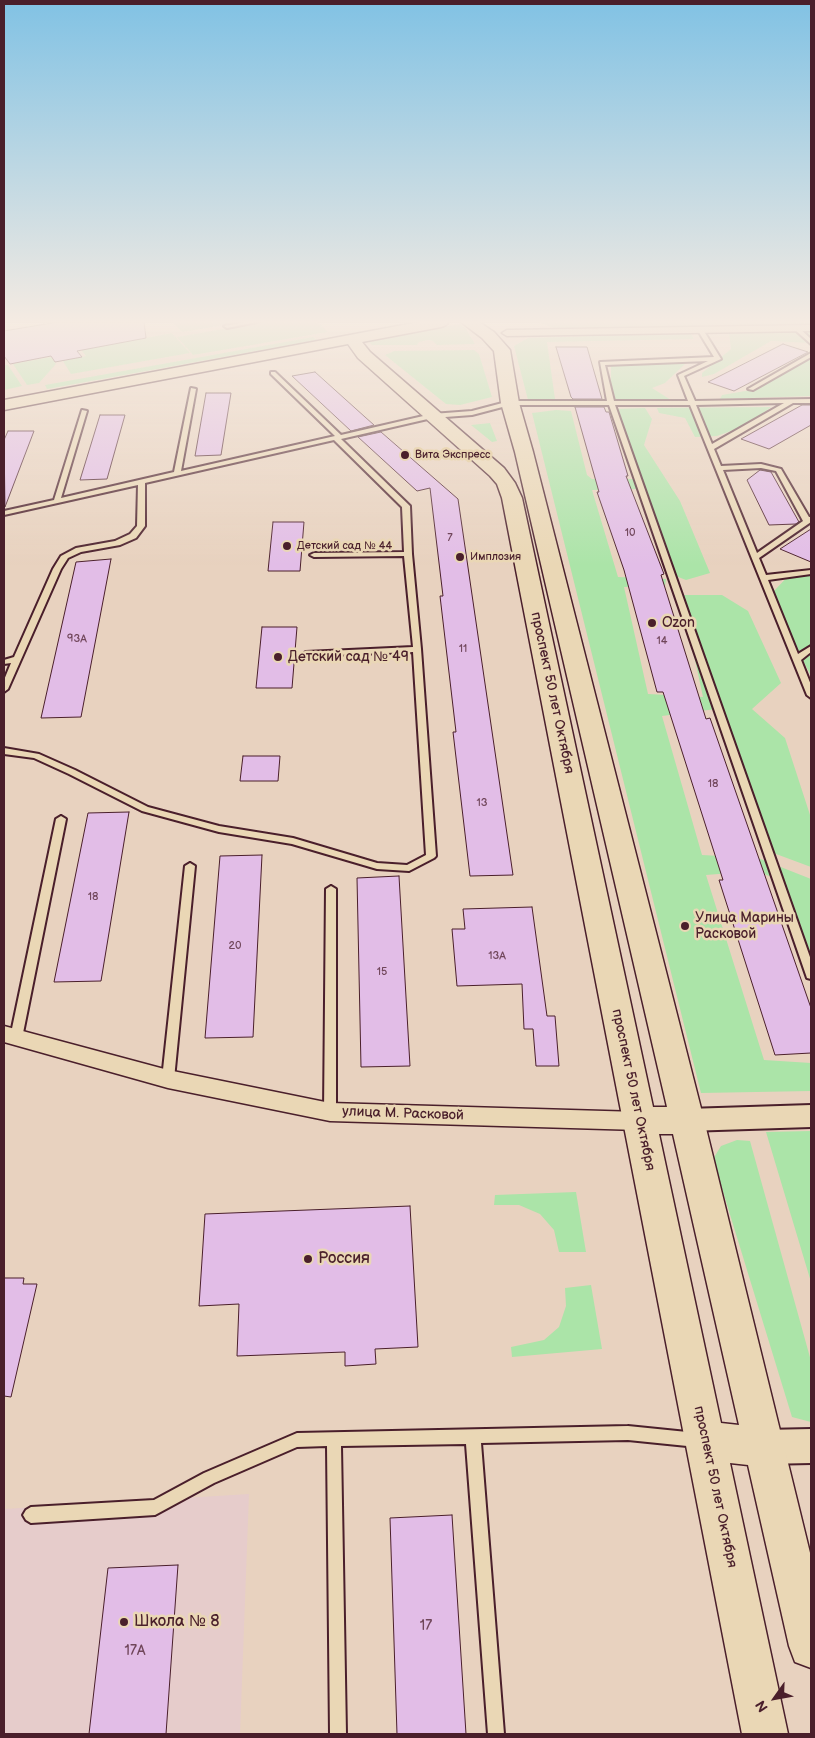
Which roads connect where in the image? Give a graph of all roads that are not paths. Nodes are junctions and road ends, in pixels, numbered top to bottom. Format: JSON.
{"nodes":[{"id":1,"x":191,"y":403,"type":"edge"},
{"id":2,"x":304,"y":403,"type":"edge"},
{"id":3,"x":418,"y":403,"type":"edge"},
{"id":4,"x":510,"y":403,"type":"joint"},
{"id":5,"x":611,"y":403,"type":"edge"},
{"id":6,"x":620,"y":403,"type":"edge"},
{"id":7,"x":738,"y":403,"type":"edge"},
{"id":8,"x":790,"y":403,"type":"edge"},
{"id":9,"x":694,"y":404,"type":"junction"},
{"id":10,"x":84,"y":410,"type":"dead end"},
{"id":11,"x":432,"y":416,"type":"junction"},
{"id":12,"x":338,"y":437,"type":"junction"},
{"id":13,"x":711,"y":448,"type":"junction"},
{"id":14,"x":524,"y":452,"type":"junction"},
{"id":15,"x":480,"y":457,"type":"junction"},
{"id":16,"x":720,"y":468,"type":"junction"},
{"id":17,"x":177,"y":474,"type":"junction"},
{"id":18,"x":142,"y":482,"type":"junction"},
{"id":19,"x":57,"y":501,"type":"junction"},
{"id":20,"x":4,"y":513,"type":"edge"},
{"id":21,"x":809,"y":520,"type":"edge"},
{"id":22,"x":408,"y":554,"type":"junction"},
{"id":23,"x":314,"y":556,"type":"dead end"},
{"id":24,"x":756,"y":557,"type":"junction"},
{"id":25,"x":811,"y":572,"type":"edge"},
{"id":26,"x":764,"y":578,"type":"junction"},
{"id":27,"x":811,"y":648,"type":"edge"},
{"id":28,"x":417,"y":649,"type":"junction"},
{"id":29,"x":306,"y":654,"type":"dead end"},
{"id":30,"x":18,"y":658,"type":"junction"},
{"id":31,"x":797,"y":659,"type":"junction"},
{"id":32,"x":4,"y":662,"type":"edge"},
{"id":33,"x":4,"y":689,"type":"edge"},
{"id":34,"x":811,"y":693,"type":"edge"},
{"id":35,"x":4,"y":751,"type":"edge"},
{"id":36,"x":61,"y":819,"type":"dead end"},
{"id":37,"x":190,"y":866,"type":"dead end"},
{"id":38,"x":331,"y":889,"type":"dead end"},
{"id":39,"x":811,"y":975,"type":"edge"},
{"id":40,"x":10,"y":1036,"type":"edge"},
{"id":41,"x":168,"y":1079,"type":"junction"},
{"id":42,"x":330,"y":1112,"type":"junction"},
{"id":43,"x":811,"y":1116,"type":"edge"},
{"id":44,"x":687,"y":1120,"type":"junction"},
{"id":45,"x":640,"y":1121,"type":"junction"},
{"id":46,"x":473,"y":1436,"type":"junction"},
{"id":47,"x":334,"y":1440,"type":"junction"},
{"id":48,"x":705,"y":1441,"type":"junction"},
{"id":49,"x":811,"y":1446,"type":"edge"},
{"id":50,"x":764,"y":1447,"type":"junction"},
{"id":51,"x":32,"y":1515,"type":"dead end"},
{"id":52,"x":811,"y":1646,"type":"edge"},
{"id":53,"x":338,"y":1734,"type":"edge"},
{"id":54,"x":496,"y":1734,"type":"edge"},
{"id":55,"x":765,"y":1734,"type":"edge"}],
"edges":[{"from":1,"to":17,"type":"lane"},
{"from":2,"to":12,"type":"lane"},
{"from":3,"to":11,"type":"main road","name":"проспект 50 лет Октября"},
{"from":4,"to":11,"type":"lane"},
{"from":4,"to":14,"type":"main road","name":"проспект 50 лет Октября"},
{"from":5,"to":39,"type":"lane"},
{"from":6,"to":9,"type":"lane"},
{"from":7,"to":9,"type":"lane"},
{"from":8,"to":13,"type":"lane"},
{"from":9,"to":13,"type":"lane"},
{"from":10,"to":19,"type":"lane"},
{"from":11,"to":12,"type":"lane"},
{"from":11,"to":15,"type":"main road","name":"проспект 50 лет Октября"},
{"from":12,"to":17,"type":"lane"},
{"from":12,"to":22,"type":"lane"},
{"from":13,"to":16,"type":"lane"},
{"from":14,"to":15,"type":"main road"},
{"from":14,"to":44,"type":"main road","name":"проспект 50 лет Октября"},
{"from":15,"to":45,"type":"main road","name":"проспект 50 лет Октября"},
{"from":16,"to":21,"type":"lane"},
{"from":16,"to":24,"type":"lane"},
{"from":17,"to":18,"type":"lane"},
{"from":18,"to":19,"type":"lane"},
{"from":18,"to":30,"type":"lane"},
{"from":19,"to":20,"type":"lane"},
{"from":21,"to":24,"type":"lane"},
{"from":22,"to":23,"type":"lane"},
{"from":22,"to":28,"type":"lane"},
{"from":24,"to":26,"type":"lane"},
{"from":25,"to":26,"type":"lane"},
{"from":26,"to":31,"type":"lane"},
{"from":27,"to":31,"type":"lane"},
{"from":28,"to":29,"type":"lane"},
{"from":28,"to":35,"type":"lane"},
{"from":30,"to":32,"type":"lane"},
{"from":30,"to":33,"type":"lane"},
{"from":31,"to":34,"type":"lane"},
{"from":36,"to":40,"type":"lane"},
{"from":37,"to":41,"type":"lane"},
{"from":38,"to":42,"type":"lane"},
{"from":40,"to":41,"type":"street","name":"улица М. Расковой"},
{"from":41,"to":42,"type":"street","name":"улица М. Расковой"},
{"from":42,"to":45,"type":"street","name":"улица М. Расковой"},
{"from":43,"to":44,"type":"street","name":"улица М. Расковой"},
{"from":44,"to":45,"type":"main road","name":"улица М. Расковой"},
{"from":44,"to":50,"type":"main road","name":"проспект 50 лет Октября"},
{"from":45,"to":48,"type":"main road","name":"проспект 50 лет Октября"},
{"from":46,"to":47,"type":"lane"},
{"from":46,"to":48,"type":"lane"},
{"from":46,"to":54,"type":"lane"},
{"from":47,"to":51,"type":"lane"},
{"from":47,"to":53,"type":"lane"},
{"from":48,"to":50,"type":"main road"},
{"from":48,"to":55,"type":"main road","name":"проспект 50 лет Октября"},
{"from":49,"to":50,"type":"street"},
{"from":50,"to":52,"type":"main road","name":"проспект 50 лет Октября"}]}
